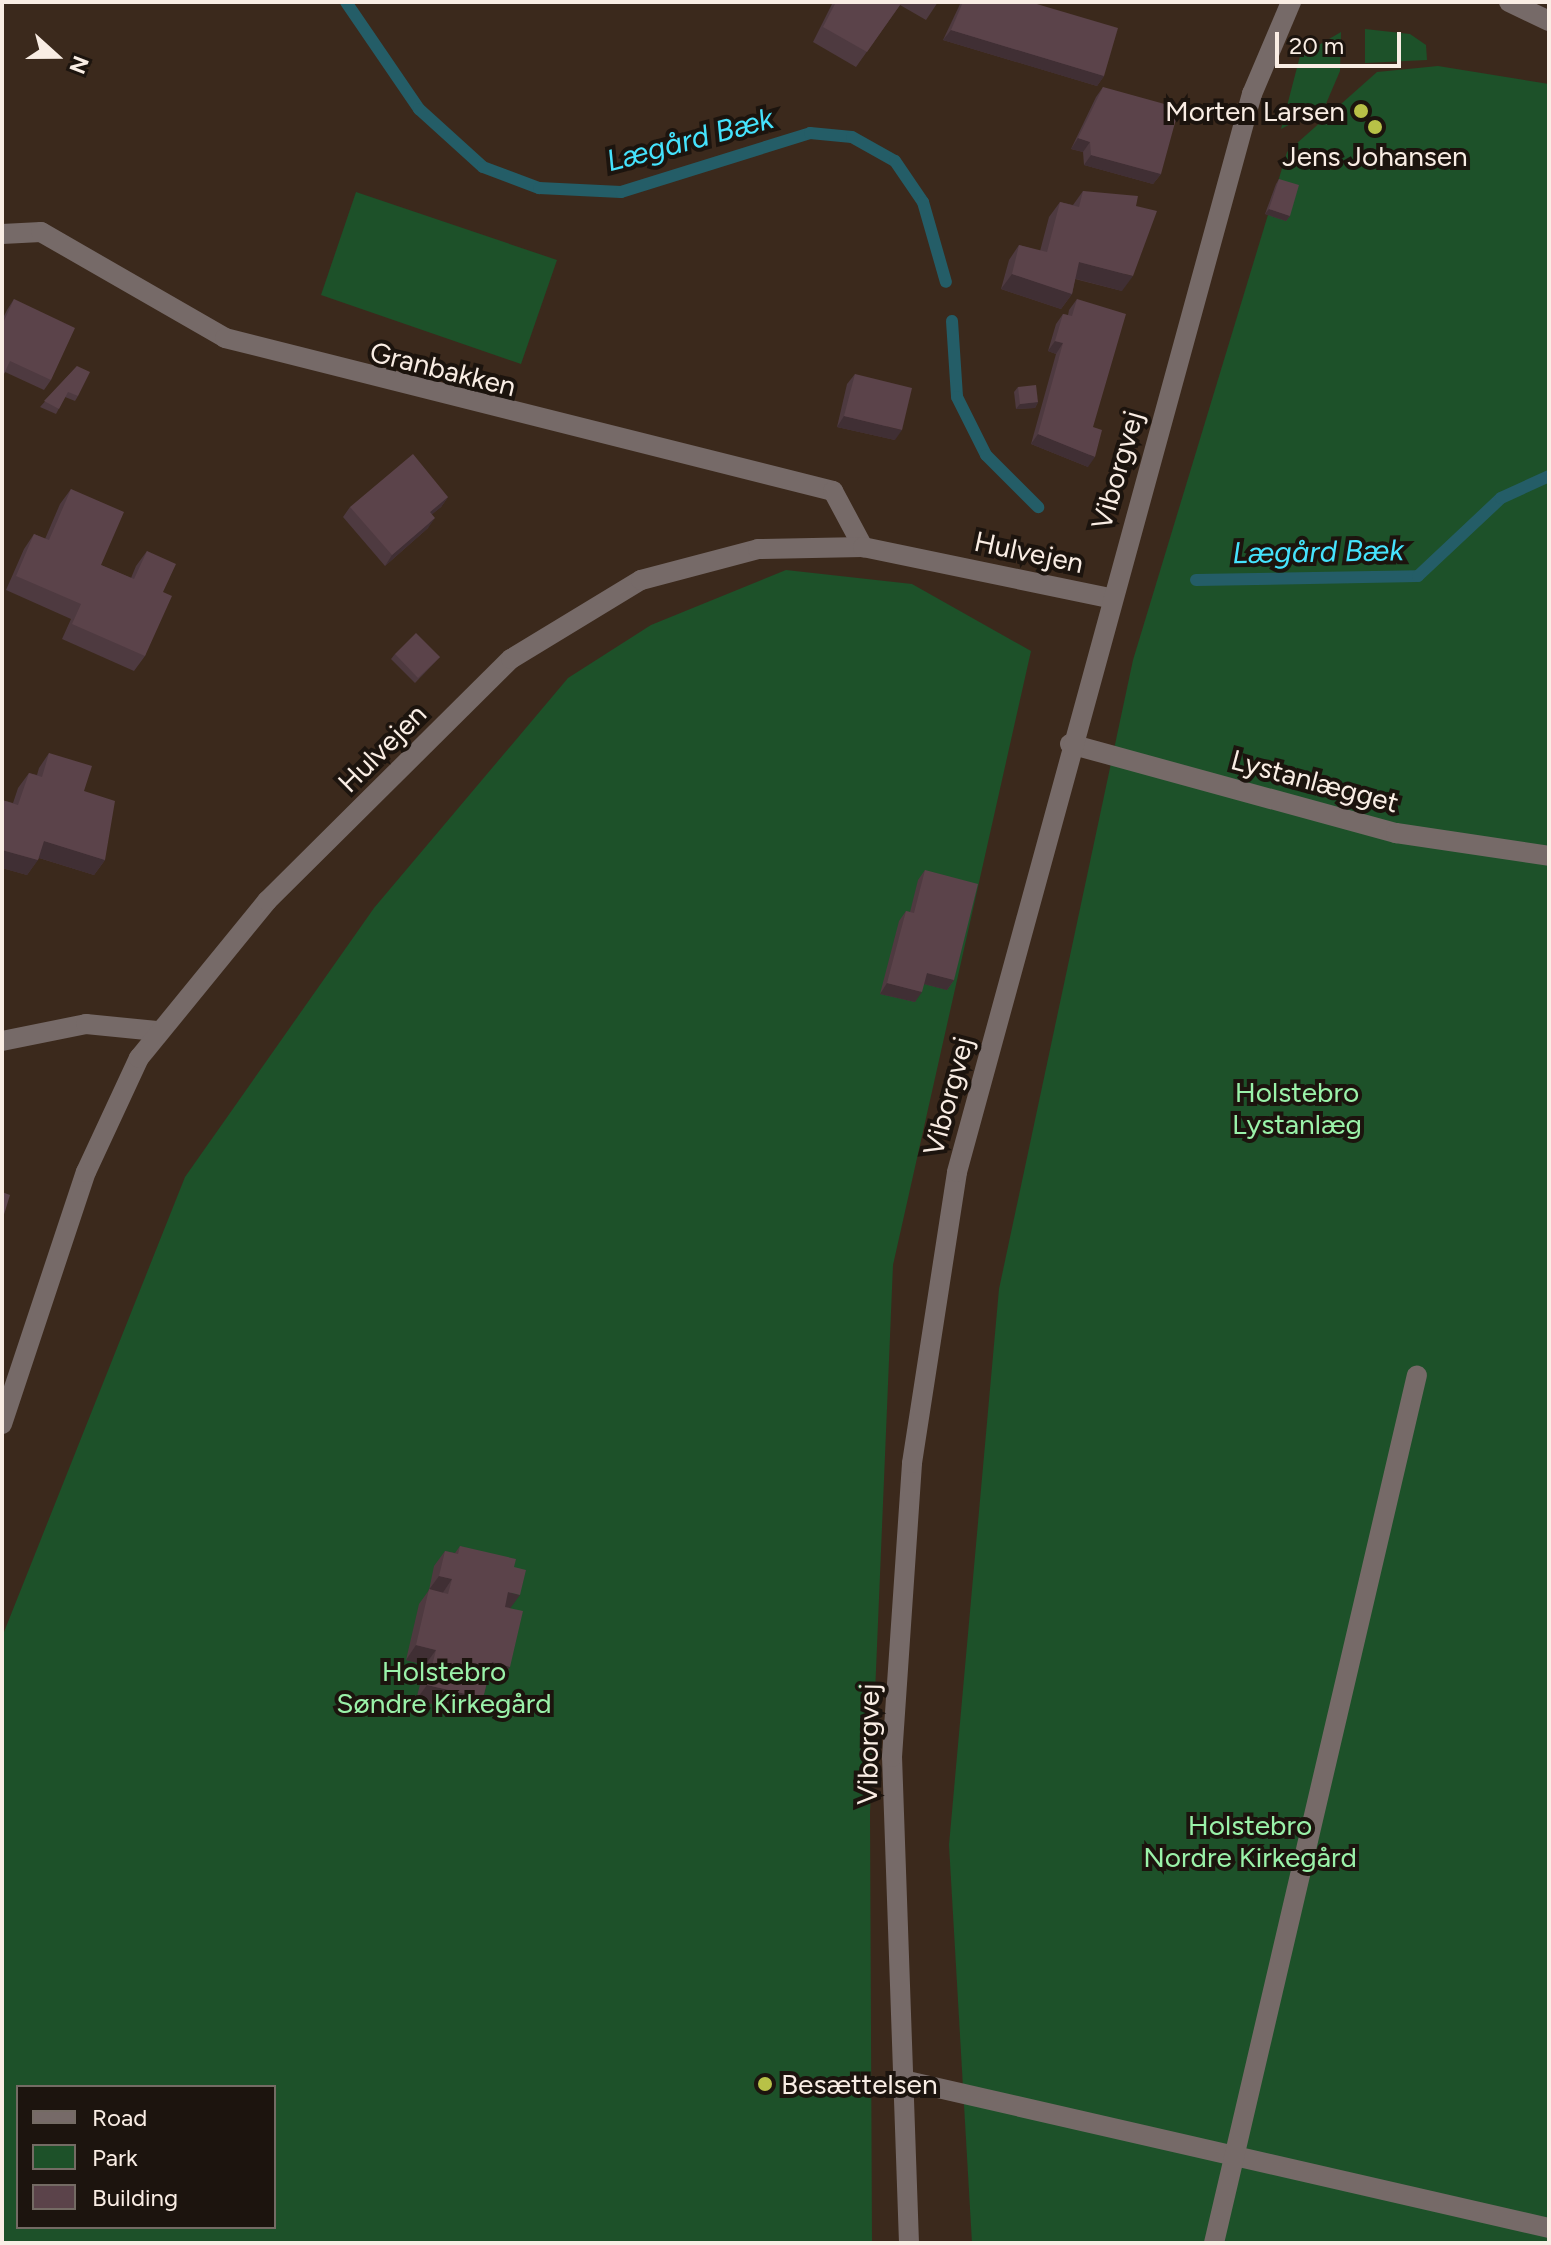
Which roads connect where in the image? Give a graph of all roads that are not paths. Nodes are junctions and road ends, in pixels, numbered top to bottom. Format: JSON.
{"nodes":[{"id":1,"x":1291,"y":2,"type":"edge"},
{"id":2,"x":1509,"y":2,"type":"edge"},
{"id":3,"x":1549,"y":21,"type":"edge"},
{"id":4,"x":2,"y":234,"type":"edge"},
{"id":5,"x":863,"y":547,"type":"junction"},
{"id":6,"x":1110,"y":598,"type":"junction"},
{"id":7,"x":1070,"y":744,"type":"junction"},
{"id":8,"x":1549,"y":856,"type":"edge"},
{"id":9,"x":157,"y":1031,"type":"junction"},
{"id":10,"x":2,"y":1041,"type":"edge"},
{"id":11,"x":1417,"y":1375,"type":"dead end"},
{"id":12,"x":2,"y":1424,"type":"edge"},
{"id":13,"x":903,"y":2080,"type":"junction"},
{"id":14,"x":1235,"y":2155,"type":"junction"},
{"id":15,"x":1549,"y":2228,"type":"edge"},
{"id":16,"x":909,"y":2243,"type":"edge"},
{"id":17,"x":1214,"y":2243,"type":"edge"}],
"edges":[{"from":1,"to":6,"type":"street","name":"Viborgvej"},
{"from":2,"to":3,"type":"street"},
{"from":4,"to":5,"type":"street","name":"Granbakken"},
{"from":5,"to":6,"type":"street","name":"Hulvejen"},
{"from":5,"to":9,"type":"street","name":"Hulvejen"},
{"from":6,"to":7,"type":"street","name":"Viborgvej"},
{"from":7,"to":8,"type":"street","name":"Lystanlægget"},
{"from":7,"to":13,"type":"street","name":"Viborgvej"},
{"from":9,"to":10,"type":"street"},
{"from":9,"to":12,"type":"street","name":"Hulvejen"},
{"from":11,"to":14,"type":"street"},
{"from":13,"to":14,"type":"street"},
{"from":13,"to":16,"type":"street","name":"Viborgvej"},
{"from":14,"to":15,"type":"street"},
{"from":14,"to":17,"type":"street"}]}
